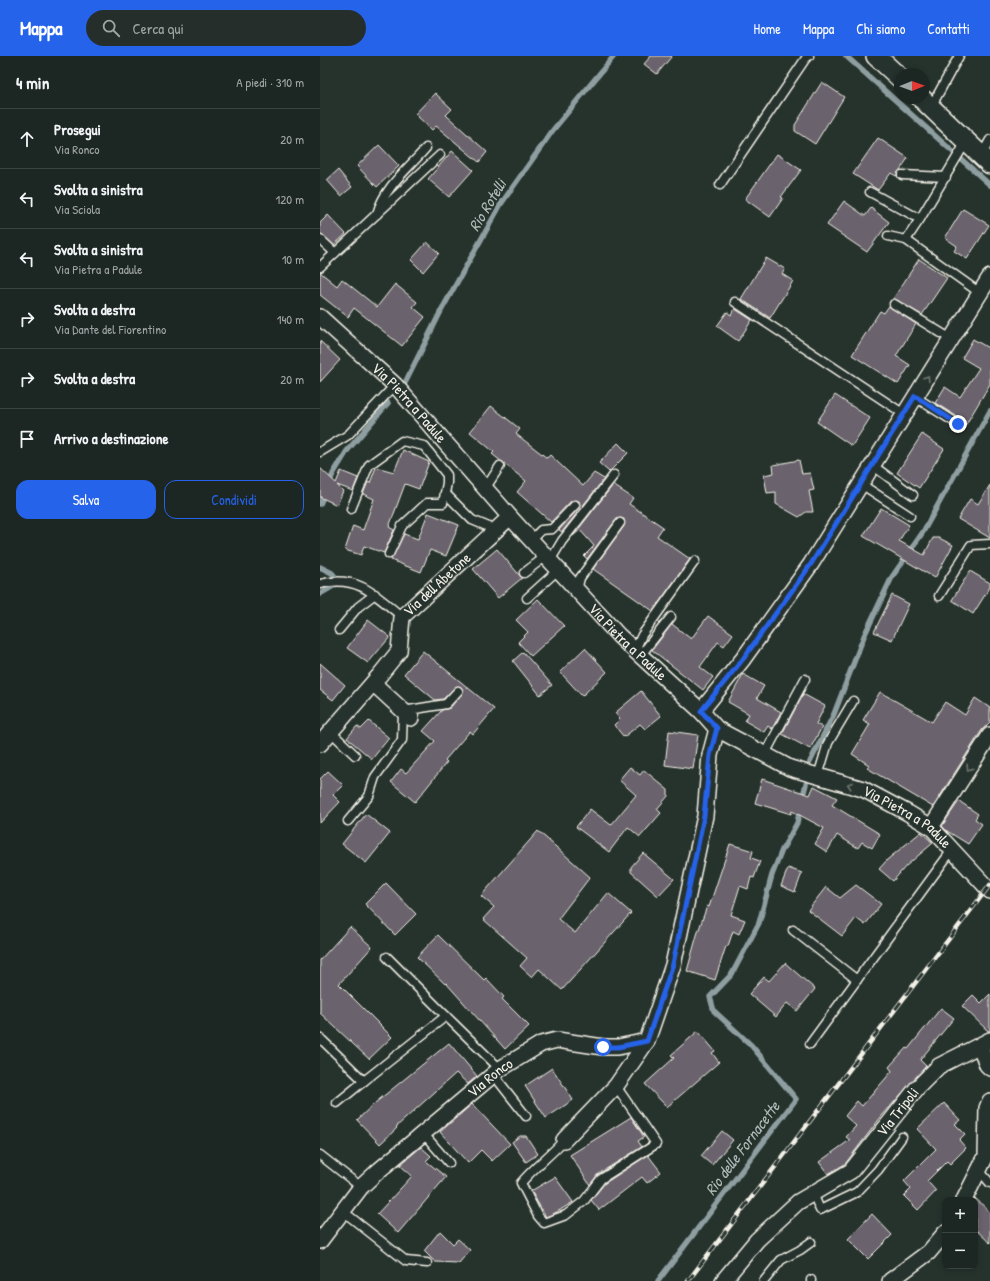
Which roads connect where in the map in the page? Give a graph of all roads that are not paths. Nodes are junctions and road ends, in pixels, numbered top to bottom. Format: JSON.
{"nodes":[{"id":1,"x":809,"y":56,"type":"edge"},
{"id":2,"x":876,"y":56,"type":"edge"},
{"id":3,"x":959,"y":56,"type":"edge"},
{"id":4,"x":894,"y":72,"type":"edge"},
{"id":5,"x":930,"y":96,"type":"edge"},
{"id":6,"x":928,"y":104,"type":"edge"},
{"id":7,"x":964,"y":145,"type":"junction"},
{"id":8,"x":426,"y":148,"type":"dead end"},
{"id":9,"x":987,"y":153,"type":"edge"},
{"id":10,"x":440,"y":155,"type":"dead end"},
{"id":11,"x":902,"y":175,"type":"dead end"},
{"id":12,"x":946,"y":177,"type":"junction"},
{"id":13,"x":720,"y":185,"type":"dead end"},
{"id":14,"x":870,"y":192,"type":"dead end"},
{"id":15,"x":377,"y":214,"type":"junction"},
{"id":16,"x":920,"y":219,"type":"junction"},
{"id":17,"x":888,"y":236,"type":"dead end"},
{"id":18,"x":320,"y":239,"type":"edge"},
{"id":19,"x":906,"y":240,"type":"junction"},
{"id":20,"x":335,"y":253,"type":"junction"},
{"id":21,"x":320,"y":267,"type":"edge"},
{"id":22,"x":990,"y":277,"type":"edge"},
{"id":23,"x":980,"y":293,"type":"junction"},
{"id":24,"x":735,"y":302,"type":"dead end"},
{"id":25,"x":894,"y":304,"type":"dead end"},
{"id":26,"x":320,"y":317,"type":"edge"},
{"id":27,"x":951,"y":339,"type":"junction"},
{"id":28,"x":395,"y":385,"type":"junction"},
{"id":29,"x":915,"y":396,"type":"junction"},
{"id":30,"x":904,"y":414,"type":"junction"},
{"id":31,"x":958,"y":424,"type":"dead end"},
{"id":32,"x":320,"y":452,"type":"edge"},
{"id":33,"x":872,"y":465,"type":"junction"},
{"id":34,"x":500,"y":466,"type":"dead end"},
{"id":35,"x":614,"y":476,"type":"dead end"},
{"id":36,"x":861,"y":484,"type":"junction"},
{"id":37,"x":485,"y":488,"type":"junction"},
{"id":38,"x":445,"y":493,"type":"junction"},
{"id":39,"x":913,"y":494,"type":"dead end"},
{"id":40,"x":575,"y":505,"type":"dead end"},
{"id":41,"x":351,"y":508,"type":"dead end"},
{"id":42,"x":910,"y":516,"type":"dead end"},
{"id":43,"x":510,"y":517,"type":"junction"},
{"id":44,"x":620,"y":523,"type":"dead end"},
{"id":45,"x":496,"y":530,"type":"junction"},
{"id":46,"x":531,"y":540,"type":"junction"},
{"id":47,"x":990,"y":544,"type":"edge"},
{"id":48,"x":389,"y":554,"type":"dead end"},
{"id":49,"x":695,"y":561,"type":"dead end"},
{"id":50,"x":551,"y":562,"type":"junction"},
{"id":51,"x":524,"y":573,"type":"dead end"},
{"id":52,"x":320,"y":584,"type":"edge"},
{"id":53,"x":577,"y":590,"type":"junction"},
{"id":54,"x":375,"y":594,"type":"junction"},
{"id":55,"x":939,"y":596,"type":"dead end"},
{"id":56,"x":527,"y":598,"type":"dead end"},
{"id":57,"x":402,"y":617,"type":"junction"},
{"id":58,"x":671,"y":617,"type":"dead end"},
{"id":59,"x":339,"y":630,"type":"dead end"},
{"id":60,"x":638,"y":653,"type":"junction"},
{"id":61,"x":805,"y":679,"type":"dead end"},
{"id":62,"x":373,"y":683,"type":"junction"},
{"id":63,"x":458,"y":691,"type":"dead end"},
{"id":64,"x":853,"y":701,"type":"dead end"},
{"id":65,"x":701,"y":711,"type":"junction"},
{"id":66,"x":407,"y":715,"type":"junction"},
{"id":67,"x":717,"y":728,"type":"junction"},
{"id":68,"x":331,"y":732,"type":"junction"},
{"id":69,"x":990,"y":735,"type":"edge"},
{"id":70,"x":320,"y":744,"type":"edge"},
{"id":71,"x":765,"y":754,"type":"junction"},
{"id":72,"x":355,"y":755,"type":"dead end"},
{"id":73,"x":818,"y":776,"type":"junction"},
{"id":74,"x":348,"y":821,"type":"dead end"},
{"id":75,"x":931,"y":826,"type":"junction"},
{"id":76,"x":952,"y":850,"type":"junction"},
{"id":77,"x":990,"y":891,"type":"edge"},
{"id":78,"x":793,"y":930,"type":"dead end"},
{"id":79,"x":386,"y":957,"type":"dead end"},
{"id":80,"x":857,"y":980,"type":"junction"},
{"id":81,"x":446,"y":1016,"type":"junction"},
{"id":82,"x":320,"y":1038,"type":"edge"},
{"id":83,"x":647,"y":1041,"type":"junction"},
{"id":84,"x":985,"y":1043,"type":"edge"},
{"id":85,"x":810,"y":1044,"type":"dead end"},
{"id":86,"x":990,"y":1068,"type":"edge"},
{"id":87,"x":497,"y":1071,"type":"junction"},
{"id":88,"x":364,"y":1081,"type":"junction"},
{"id":89,"x":616,"y":1086,"type":"junction"},
{"id":90,"x":990,"y":1101,"type":"edge"},
{"id":91,"x":337,"y":1103,"type":"dead end"},
{"id":92,"x":526,"y":1116,"type":"dead end"},
{"id":93,"x":423,"y":1133,"type":"junction"},
{"id":94,"x":902,"y":1137,"type":"dead end"},
{"id":95,"x":564,"y":1140,"type":"joint"},
{"id":96,"x":320,"y":1155,"type":"edge"},
{"id":97,"x":449,"y":1163,"type":"dead end"},
{"id":98,"x":979,"y":1170,"type":"junction"},
{"id":99,"x":990,"y":1183,"type":"edge"},
{"id":100,"x":361,"y":1187,"type":"junction"},
{"id":101,"x":813,"y":1193,"type":"junction"},
{"id":102,"x":966,"y":1197,"type":"edge"},
{"id":103,"x":344,"y":1212,"type":"junction"},
{"id":104,"x":942,"y":1237,"type":"edge"},
{"id":105,"x":320,"y":1241,"type":"edge"},
{"id":106,"x":811,"y":1242,"type":"dead end"},
{"id":107,"x":427,"y":1263,"type":"dead end"},
{"id":108,"x":723,"y":1281,"type":"edge"},
{"id":109,"x":764,"y":1281,"type":"edge"},
{"id":110,"x":890,"y":1281,"type":"edge"}],
"edges":[{"from":1,"to":13,"type":"lane"},
{"from":2,"to":4,"type":"street"},
{"from":3,"to":5,"type":"lane"},
{"from":6,"to":7,"type":"street"},
{"from":7,"to":9,"type":"street"},
{"from":7,"to":12,"type":"lane"},
{"from":8,"to":15,"type":"lane"},
{"from":10,"to":15,"type":"lane"},
{"from":11,"to":12,"type":"lane"},
{"from":12,"to":16,"type":"lane"},
{"from":14,"to":16,"type":"lane"},
{"from":15,"to":20,"type":"lane"},
{"from":16,"to":19,"type":"lane"},
{"from":17,"to":19,"type":"lane"},
{"from":18,"to":20,"type":"lane"},
{"from":19,"to":23,"type":"lane"},
{"from":20,"to":21,"type":"lane"},
{"from":22,"to":23,"type":"street"},
{"from":23,"to":27,"type":"street"},
{"from":24,"to":30,"type":"lane"},
{"from":25,"to":27,"type":"lane"},
{"from":26,"to":28,"type":"street","name":"Via Pietra a Padule"},
{"from":29,"to":27,"type":"street","one_way":true},
{"from":28,"to":32,"type":"lane"},
{"from":28,"to":37,"type":"street","name":"Via Pietra a Padule"},
{"from":29,"to":30,"type":"street"},
{"from":29,"to":31,"type":"lane"},
{"from":30,"to":33,"type":"street"},
{"from":33,"to":36,"type":"street"},
{"from":33,"to":39,"type":"lane"},
{"from":34,"to":37,"type":"lane"},
{"from":35,"to":50,"type":"lane"},
{"from":36,"to":42,"type":"lane"},
{"from":36,"to":65,"type":"street"},
{"from":37,"to":43,"type":"street","name":"Via Pietra a Padule"},
{"from":38,"to":41,"type":"lane"},
{"from":38,"to":45,"type":"lane"},
{"from":38,"to":48,"type":"lane"},
{"from":40,"to":46,"type":"lane"},
{"from":43,"to":45,"type":"street","name":"Via dell'Abetone"},
{"from":43,"to":46,"type":"street","name":"Via Pietra a Padule"},
{"from":44,"to":53,"type":"lane"},
{"from":45,"to":57,"type":"street","name":"Via dell'Abetone"},
{"from":46,"to":50,"type":"street","name":"Via Pietra a Padule"},
{"from":47,"to":55,"type":"lane"},
{"from":49,"to":60,"type":"lane"},
{"from":50,"to":51,"type":"lane"},
{"from":50,"to":53,"type":"street","name":"Via Pietra a Padule"},
{"from":50,"to":56,"type":"lane"},
{"from":52,"to":54,"type":"lane"},
{"from":53,"to":60,"type":"street","name":"Via Pietra a Padule"},
{"from":54,"to":57,"type":"lane"},
{"from":54,"to":59,"type":"lane"},
{"from":57,"to":62,"type":"street","name":"Via dell'Abetone"},
{"from":58,"to":60,"type":"lane"},
{"from":60,"to":65,"type":"street","name":"Via Pietra a Padule"},
{"from":61,"to":71,"type":"lane"},
{"from":62,"to":66,"type":"street"},
{"from":62,"to":68,"type":"street","name":"Via dell'Abetone"},
{"from":63,"to":66,"type":"lane"},
{"from":64,"to":73,"type":"lane"},
{"from":65,"to":67,"type":"street","name":"Via Pietra a Padule"},
{"from":66,"to":74,"type":"lane"},
{"from":67,"to":71,"type":"street","name":"Via Pietra a Padule"},
{"from":67,"to":83,"type":"street"},
{"from":68,"to":70,"type":"street","name":"Via dell'Abetone"},
{"from":68,"to":72,"type":"lane"},
{"from":69,"to":75,"type":"street","one_way":true},
{"from":71,"to":73,"type":"street","name":"Via Pietra a Padule"},
{"from":75,"to":73,"type":"street","name":"Via Pietra a Padule","one_way":true},
{"from":75,"to":76,"type":"street","name":"Via Pietra a Padule"},
{"from":76,"to":77,"type":"street","name":"Via Pietra a Padule"},
{"from":76,"to":80,"type":"lane"},
{"from":78,"to":80,"type":"lane"},
{"from":79,"to":81,"type":"lane"},
{"from":80,"to":85,"type":"lane"},
{"from":81,"to":87,"type":"lane"},
{"from":81,"to":88,"type":"lane"},
{"from":82,"to":88,"type":"lane"},
{"from":83,"to":87,"type":"street","name":"Via Ronco"},
{"from":83,"to":89,"type":"street"},
{"from":84,"to":86,"type":"street"},
{"from":84,"to":101,"type":"street","name":"Via Tripoli"},
{"from":87,"to":92,"type":"lane"},
{"from":87,"to":93,"type":"street","name":"Via Ronco"},
{"from":88,"to":91,"type":"lane"},
{"from":89,"to":95,"type":"street"},
{"from":89,"to":95,"type":"lane"},
{"from":90,"to":98,"type":"street"},
{"from":93,"to":97,"type":"lane"},
{"from":93,"to":100,"type":"street","name":"Via Ronco"},
{"from":94,"to":101,"type":"lane","name":"Via Tripoli"},
{"from":96,"to":100,"type":"lane"},
{"from":98,"to":99,"type":"lane"},
{"from":98,"to":102,"type":"street"},
{"from":100,"to":103,"type":"street","name":"Via Ronco"},
{"from":101,"to":108,"type":"street","name":"Via Tripoli"},
{"from":103,"to":105,"type":"street","name":"Via Ronco"},
{"from":103,"to":107,"type":"lane"},
{"from":104,"to":110,"type":"street"},
{"from":106,"to":109,"type":"lane"}]}
